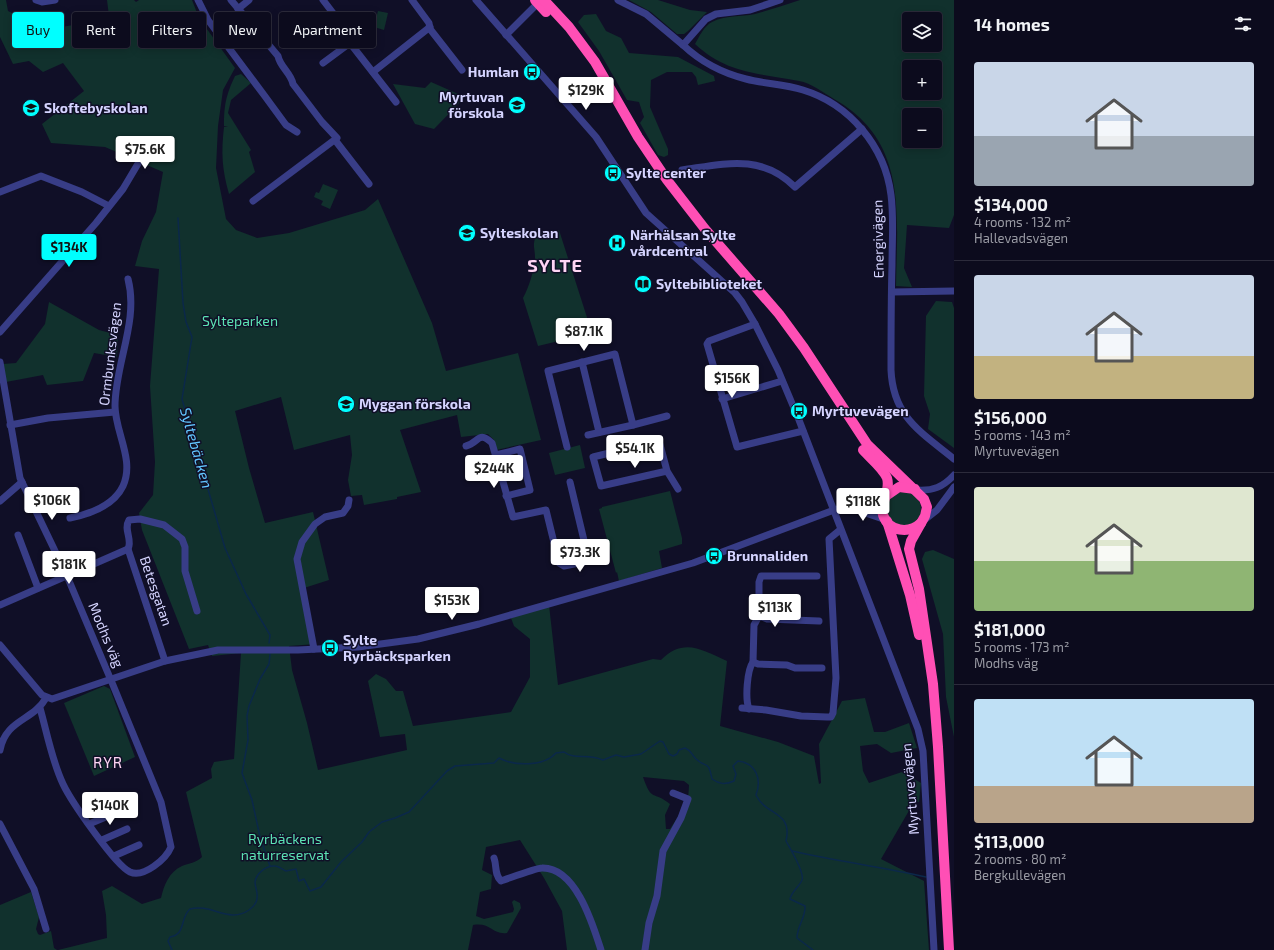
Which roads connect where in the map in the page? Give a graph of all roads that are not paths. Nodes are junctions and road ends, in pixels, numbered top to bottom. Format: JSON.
{"nodes":[{"id":1,"x":36,"y":0,"type":"edge"},
{"id":2,"x":55,"y":0,"type":"edge"},
{"id":3,"x":198,"y":0,"type":"edge"},
{"id":4,"x":231,"y":0,"type":"edge"},
{"id":5,"x":249,"y":0,"type":"edge"},
{"id":6,"x":323,"y":0,"type":"edge"},
{"id":7,"x":412,"y":0,"type":"edge"},
{"id":8,"x":476,"y":0,"type":"edge"},
{"id":9,"x":535,"y":0,"type":"edge"},
{"id":10,"x":542,"y":0,"type":"edge"},
{"id":11,"x":619,"y":0,"type":"edge"},
{"id":12,"x":780,"y":0,"type":"edge"},
{"id":13,"x":238,"y":9,"type":"junction"},
{"id":14,"x":332,"y":12,"type":"edge"},
{"id":15,"x":430,"y":26,"type":"junction"},
{"id":16,"x":506,"y":35,"type":"junction"},
{"id":17,"x":683,"y":45,"type":"junction"},
{"id":18,"x":343,"y":48,"type":"edge"},
{"id":19,"x":354,"y":48,"type":"edge"},
{"id":20,"x":323,"y":63,"type":"dead end"},
{"id":21,"x":462,"y":70,"type":"dead end"},
{"id":22,"x":373,"y":72,"type":"junction"},
{"id":23,"x":396,"y":102,"type":"dead end"},
{"id":24,"x":862,"y":129,"type":"junction"},
{"id":25,"x":297,"y":132,"type":"dead end"},
{"id":26,"x":335,"y":140,"type":"junction"},
{"id":27,"x":142,"y":143,"type":"dead end"},
{"id":28,"x":682,"y":170,"type":"dead end"},
{"id":29,"x":369,"y":184,"type":"dead end"},
{"id":30,"x":0,"y":192,"type":"edge"},
{"id":31,"x":253,"y":201,"type":"dead end"},
{"id":32,"x":109,"y":206,"type":"junction"},
{"id":33,"x":128,"y":279,"type":"dead end"},
{"id":34,"x":954,"y":291,"type":"edge"},
{"id":35,"x":892,"y":292,"type":"junction"},
{"id":36,"x":755,"y":324,"type":"junction"},
{"id":37,"x":0,"y":332,"type":"edge"},
{"id":38,"x":0,"y":362,"type":"edge"},
{"id":39,"x":582,"y":362,"type":"junction"},
{"id":40,"x":782,"y":381,"type":"junction"},
{"id":41,"x":722,"y":399,"type":"junction"},
{"id":42,"x":115,"y":412,"type":"junction"},
{"id":43,"x":667,"y":416,"type":"dead end"},
{"id":44,"x":10,"y":424,"type":"junction"},
{"id":45,"x":633,"y":425,"type":"junction"},
{"id":46,"x":803,"y":431,"type":"junction"},
{"id":47,"x":599,"y":432,"type":"junction"},
{"id":48,"x":588,"y":435,"type":"dead end"},
{"id":49,"x":466,"y":446,"type":"dead end"},
{"id":50,"x":567,"y":447,"type":"dead end"},
{"id":51,"x":496,"y":455,"type":"junction"},
{"id":52,"x":954,"y":460,"type":"edge"},
{"id":53,"x":667,"y":471,"type":"junction"},
{"id":54,"x":954,"y":475,"type":"edge"},
{"id":55,"x":22,"y":482,"type":"junction"},
{"id":56,"x":570,"y":482,"type":"dead end"},
{"id":57,"x":954,"y":487,"type":"edge"},
{"id":58,"x":678,"y":489,"type":"dead end"},
{"id":59,"x":916,"y":489,"type":"junction"},
{"id":60,"x":506,"y":496,"type":"junction"},
{"id":61,"x":886,"y":497,"type":"junction"},
{"id":62,"x":349,"y":500,"type":"dead end"},
{"id":63,"x":0,"y":502,"type":"edge"},
{"id":64,"x":846,"y":507,"type":"junction"},
{"id":65,"x":834,"y":510,"type":"junction"},
{"id":66,"x":70,"y":518,"type":"dead end"},
{"id":67,"x":886,"y":521,"type":"junction"},
{"id":68,"x":922,"y":522,"type":"junction"},
{"id":69,"x":840,"y":530,"type":"junction"},
{"id":70,"x":18,"y":535,"type":"dead end"},
{"id":71,"x":128,"y":549,"type":"junction"},
{"id":72,"x":67,"y":576,"type":"junction"},
{"id":73,"x":817,"y":576,"type":"dead end"},
{"id":74,"x":38,"y":588,"type":"junction"},
{"id":75,"x":0,"y":605,"type":"edge"},
{"id":76,"x":197,"y":611,"type":"dead end"},
{"id":77,"x":759,"y":616,"type":"junction"},
{"id":78,"x":819,"y":621,"type":"dead end"},
{"id":79,"x":0,"y":645,"type":"edge"},
{"id":80,"x":314,"y":649,"type":"junction"},
{"id":81,"x":165,"y":661,"type":"junction"},
{"id":82,"x":753,"y":662,"type":"junction"},
{"id":83,"x":822,"y":668,"type":"dead end"},
{"id":84,"x":111,"y":679,"type":"junction"},
{"id":85,"x":46,"y":698,"type":"junction"},
{"id":86,"x":40,"y":708,"type":"junction"},
{"id":87,"x":0,"y":750,"type":"edge"},
{"id":88,"x":673,"y":794,"type":"dead end"},
{"id":89,"x":123,"y":814,"type":"dead end"},
{"id":90,"x":0,"y":824,"type":"edge"},
{"id":91,"x":89,"y":824,"type":"junction"},
{"id":92,"x":127,"y":829,"type":"dead end"},
{"id":93,"x":102,"y":840,"type":"junction"},
{"id":94,"x":8,"y":841,"type":"junction"},
{"id":95,"x":0,"y":845,"type":"edge"},
{"id":96,"x":139,"y":845,"type":"dead end"},
{"id":97,"x":114,"y":856,"type":"junction"},
{"id":98,"x":494,"y":858,"type":"dead end"},
{"id":99,"x":46,"y":929,"type":"dead end"},
{"id":100,"x":601,"y":950,"type":"edge"},
{"id":101,"x":645,"y":950,"type":"edge"},
{"id":102,"x":934,"y":950,"type":"edge"},
{"id":103,"x":943,"y":950,"type":"edge"},
{"id":104,"x":949,"y":950,"type":"edge"}],
"edges":[{"from":1,"to":2,"type":"street"},
{"from":3,"to":25,"type":"street"},
{"from":4,"to":13,"type":"street"},
{"from":5,"to":13,"type":"street"},
{"from":6,"to":14,"type":"street"},
{"from":7,"to":15,"type":"street"},
{"from":8,"to":16,"type":"street","name":"Myrtuvevägen"},
{"from":9,"to":61,"type":"highway"},
{"from":10,"to":16,"type":"street"},
{"from":10,"to":59,"type":"highway"},
{"from":11,"to":17,"type":"street","name":"Energivägen"},
{"from":12,"to":17,"type":"street"},
{"from":13,"to":26,"type":"street"},
{"from":15,"to":21,"type":"street"},
{"from":15,"to":22,"type":"street"},
{"from":16,"to":36,"type":"street","name":"Myrtuvevägen"},
{"from":17,"to":24,"type":"street","name":"Energivägen"},
{"from":18,"to":20,"type":"street"},
{"from":19,"to":22,"type":"street"},
{"from":22,"to":23,"type":"street"},
{"from":24,"to":28,"type":"street"},
{"from":24,"to":35,"type":"street","name":"Energivägen"},
{"from":26,"to":29,"type":"street"},
{"from":26,"to":31,"type":"street"},
{"from":27,"to":32,"type":"street"},
{"from":30,"to":32,"type":"street"},
{"from":32,"to":37,"type":"street"},
{"from":33,"to":42,"type":"street","name":"Ormbunksvägen"},
{"from":34,"to":35,"type":"street"},
{"from":35,"to":52,"type":"street","name":"Energivägen"},
{"from":36,"to":40,"type":"street","name":"Myrtuvevägen"},
{"from":36,"to":41,"type":"street"},
{"from":38,"to":44,"type":"street","name":"Modhs väg"},
{"from":39,"to":45,"type":"street"},
{"from":39,"to":47,"type":"street"},
{"from":39,"to":50,"type":"street"},
{"from":40,"to":41,"type":"street"},
{"from":40,"to":46,"type":"street","name":"Myrtuvevägen"},
{"from":41,"to":46,"type":"street"},
{"from":42,"to":44,"type":"street"},
{"from":42,"to":66,"type":"street","name":"Ormbunksvägen"},
{"from":43,"to":45,"type":"street"},
{"from":44,"to":55,"type":"street","name":"Modhs väg"},
{"from":45,"to":47,"type":"street"},
{"from":46,"to":65,"type":"street","name":"Myrtuvevägen"},
{"from":47,"to":48,"type":"street"},
{"from":49,"to":51,"type":"street"},
{"from":51,"to":60,"type":"street"},
{"from":51,"to":60,"type":"street"},
{"from":53,"to":53,"type":"street"},
{"from":53,"to":58,"type":"street"},
{"from":54,"to":59,"type":"street"},
{"from":55,"to":63,"type":"street"},
{"from":55,"to":72,"type":"street","name":"Modhs väg"},
{"from":56,"to":60,"type":"street"},
{"from":57,"to":68,"type":"street"},
{"from":59,"to":61,"type":"highway"},
{"from":59,"to":68,"type":"highway"},
{"from":61,"to":64,"type":"street"},
{"from":61,"to":67,"type":"highway"},
{"from":62,"to":80,"type":"street"},
{"from":64,"to":65,"type":"street"},
{"from":64,"to":67,"type":"street"},
{"from":65,"to":69,"type":"street","name":"Myrtuvevägen"},
{"from":65,"to":80,"type":"street"},
{"from":67,"to":68,"type":"highway"},
{"from":67,"to":103,"type":"highway"},
{"from":68,"to":104,"type":"highway"},
{"from":69,"to":82,"type":"street"},
{"from":69,"to":102,"type":"street","name":"Myrtuvevägen"},
{"from":70,"to":74,"type":"street"},
{"from":71,"to":72,"type":"street"},
{"from":71,"to":76,"type":"street","name":"Betesgatan"},
{"from":71,"to":81,"type":"street","name":"Betesgatan"},
{"from":72,"to":74,"type":"street"},
{"from":72,"to":84,"type":"street","name":"Modhs väg"},
{"from":73,"to":77,"type":"street"},
{"from":74,"to":75,"type":"street"},
{"from":77,"to":78,"type":"street"},
{"from":77,"to":82,"type":"street"},
{"from":79,"to":85,"type":"street"},
{"from":80,"to":81,"type":"street"},
{"from":81,"to":84,"type":"street"},
{"from":82,"to":83,"type":"street"},
{"from":84,"to":85,"type":"street"},
{"from":84,"to":97,"type":"street","name":"Modhs väg"},
{"from":85,"to":86,"type":"street"},
{"from":86,"to":87,"type":"street"},
{"from":86,"to":91,"type":"street"},
{"from":88,"to":101,"type":"street"},
{"from":89,"to":91,"type":"street"},
{"from":90,"to":94,"type":"street"},
{"from":91,"to":93,"type":"street"},
{"from":92,"to":93,"type":"street"},
{"from":93,"to":97,"type":"street"},
{"from":94,"to":95,"type":"street"},
{"from":94,"to":99,"type":"street"},
{"from":96,"to":97,"type":"street"},
{"from":98,"to":100,"type":"street"}]}
